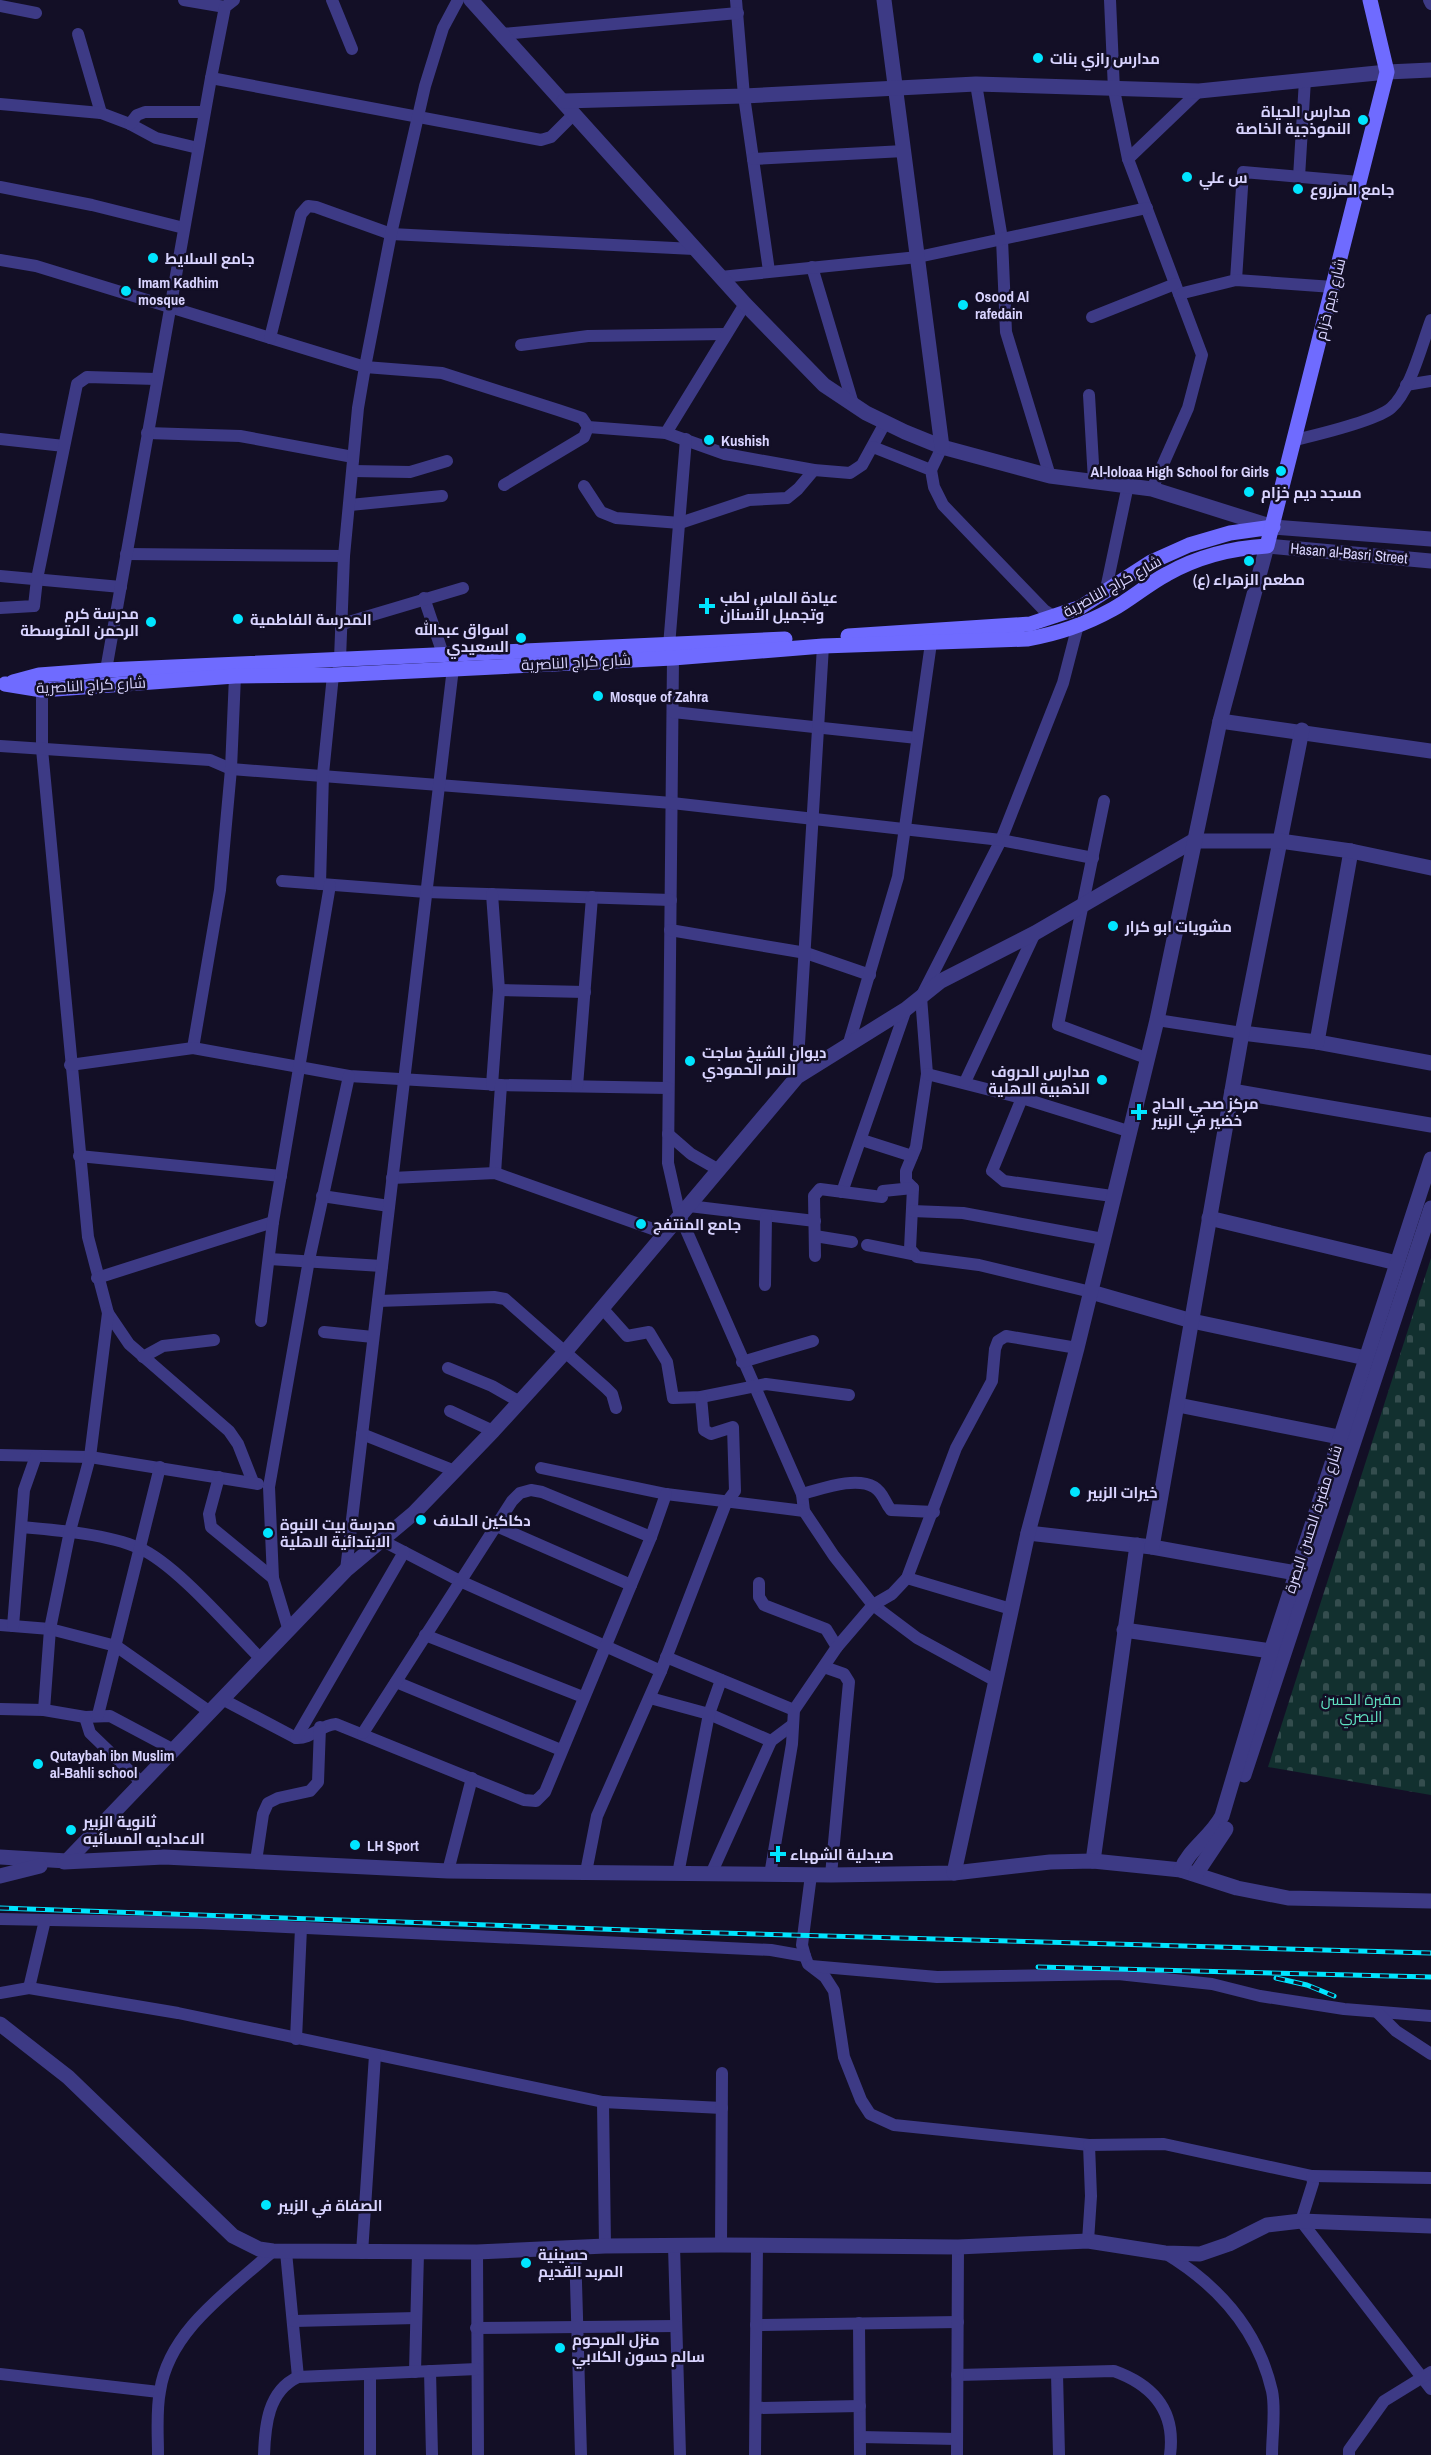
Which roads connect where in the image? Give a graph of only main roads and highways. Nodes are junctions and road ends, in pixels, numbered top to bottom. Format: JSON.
{"nodes":[{"id":1,"x":1370,"y":0,"type":"edge"},
{"id":2,"x":1273,"y":527,"type":"junction"},
{"id":3,"x":1267,"y":546,"type":"joint"},
{"id":4,"x":671,"y":652,"type":"junction"},
{"id":5,"x":2,"y":685,"type":"edge"}],
"edges":[{"from":1,"to":2,"type":"main road","name":"شارع ديم خزام"},
{"from":2,"to":3,"type":"main road","name":"شارع ديم خزام"},
{"from":2,"to":4,"type":"main road","name":"شارع كراج الناصرية"},
{"from":3,"to":4,"type":"main road","name":"شارع كراج الناصرية"},
{"from":4,"to":5,"type":"main road","name":"شارع كراج الناصرية"},
{"from":4,"to":5,"type":"main road","name":"شارع كراج الناصرية"}]}
